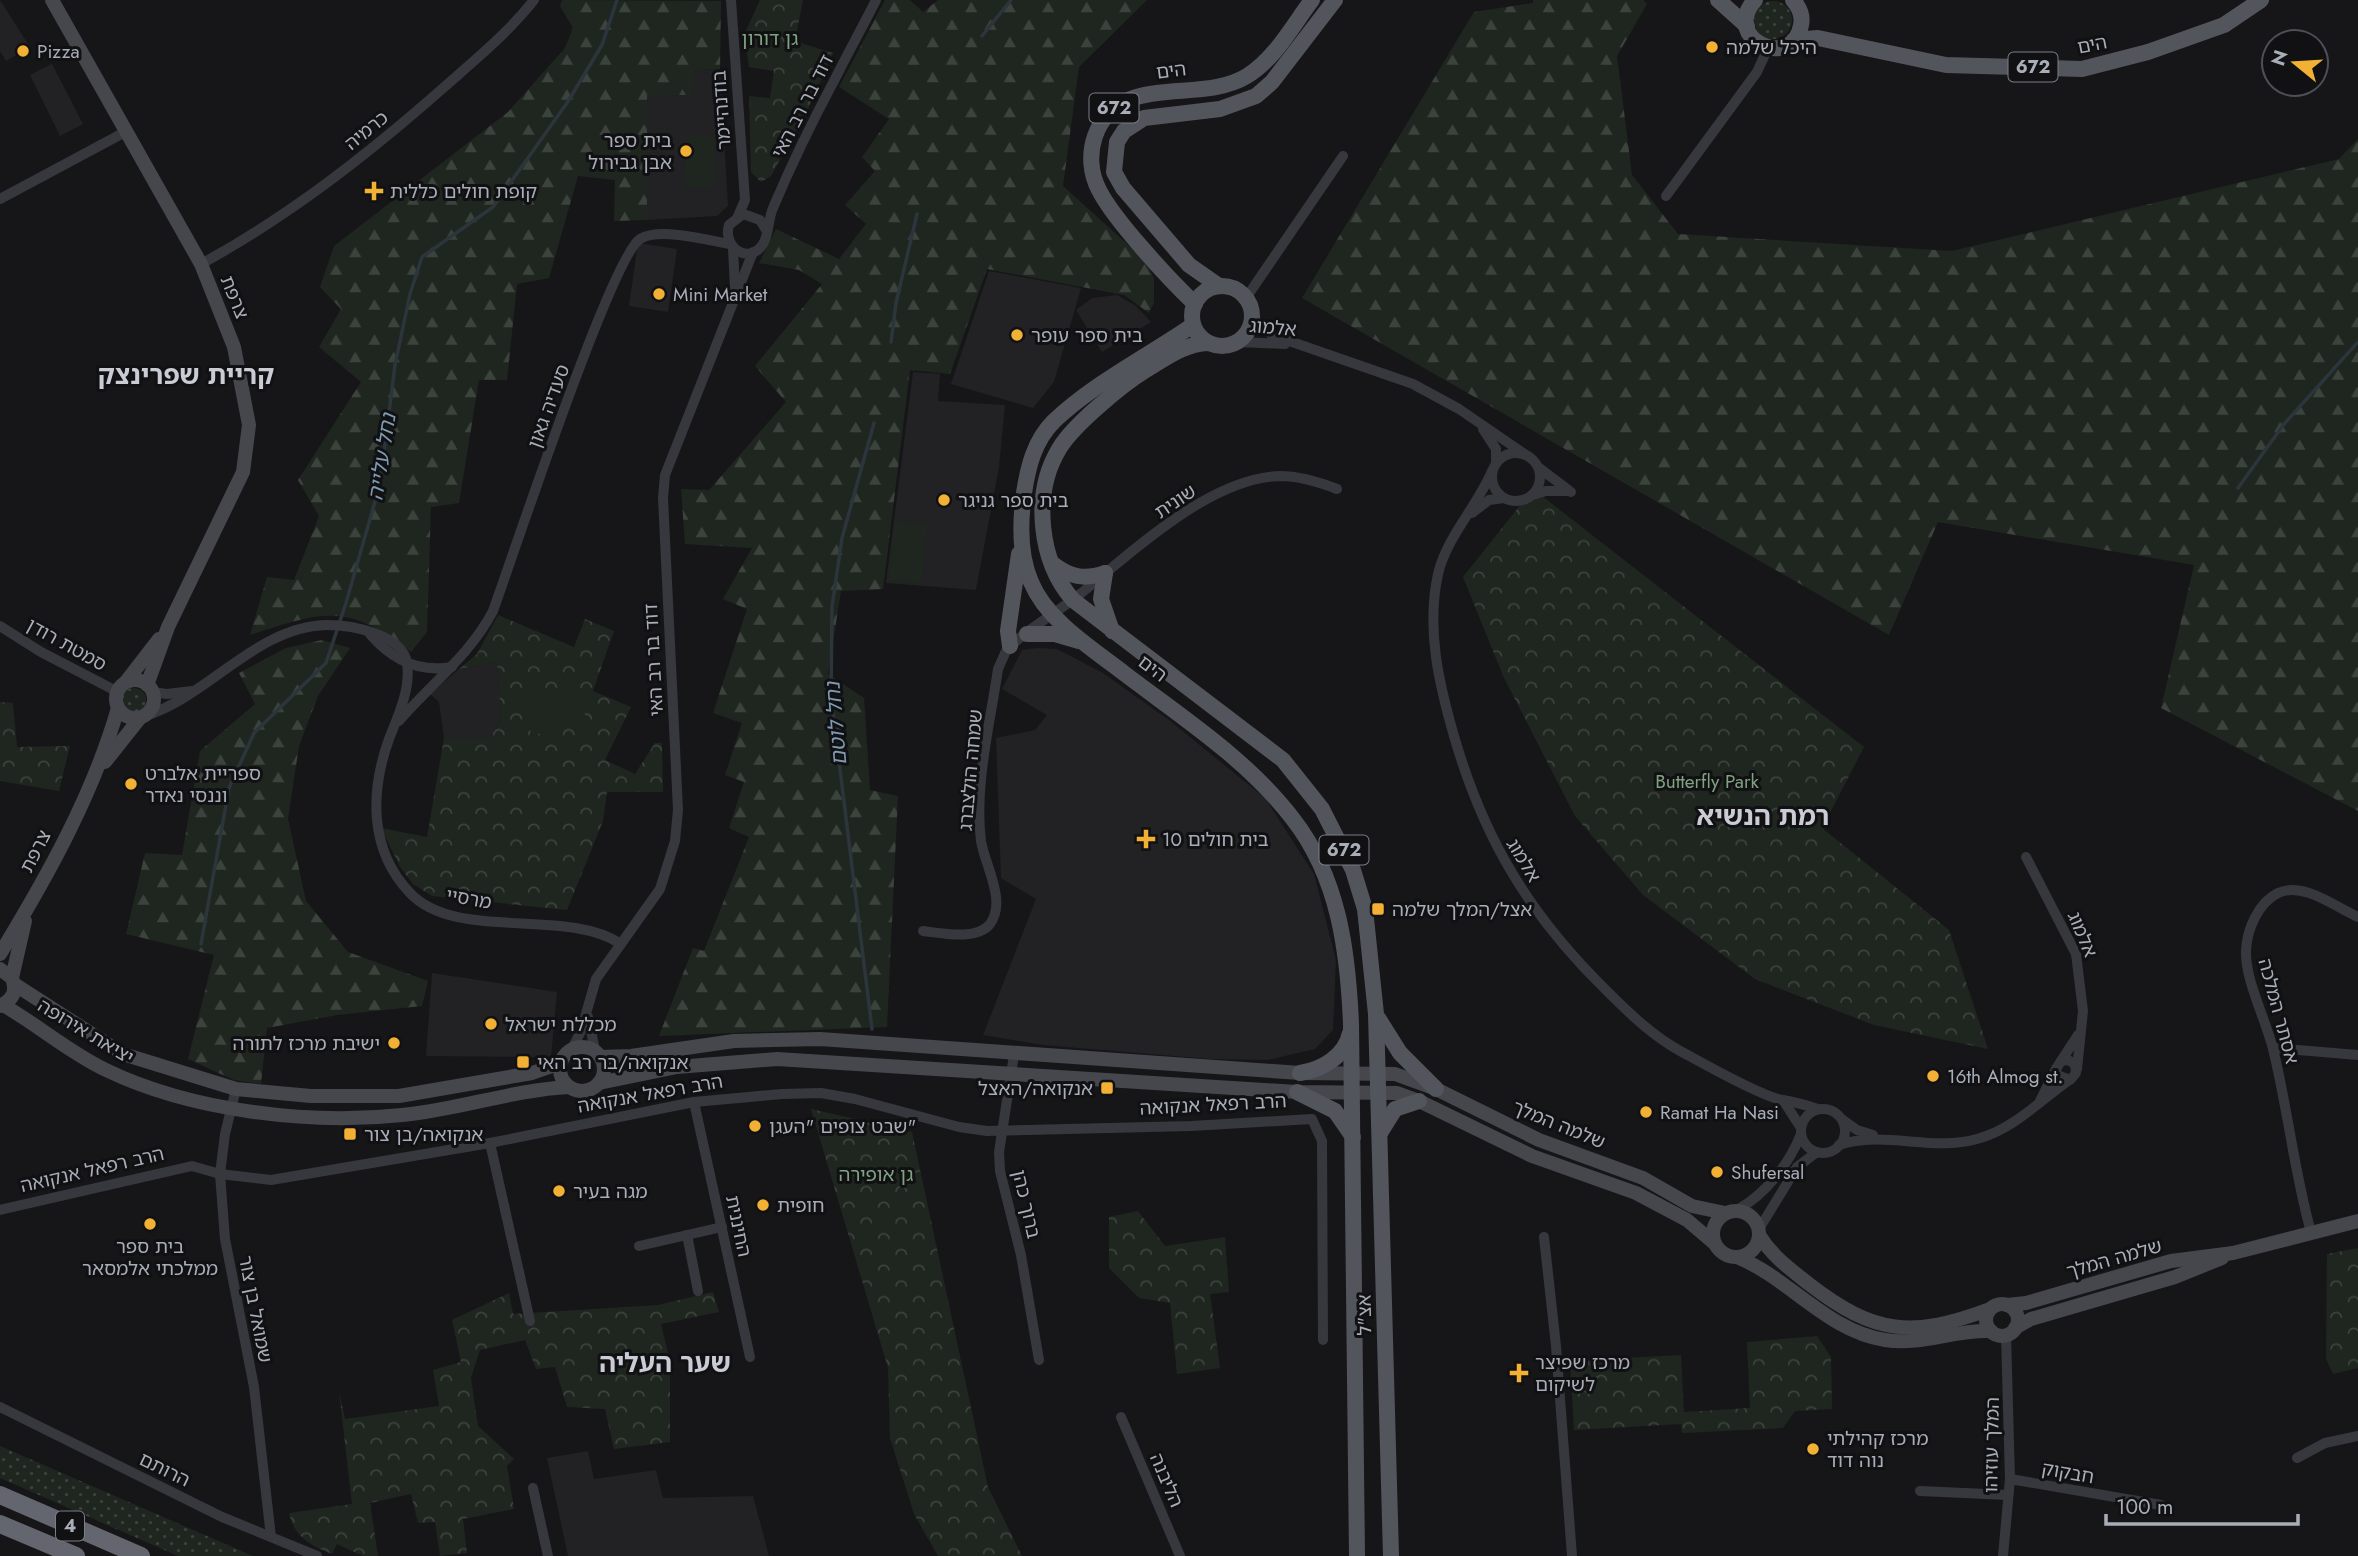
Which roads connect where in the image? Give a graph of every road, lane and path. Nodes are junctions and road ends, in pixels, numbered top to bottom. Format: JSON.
{"nodes":[{"id":1,"x":52,"y":0,"type":"edge"},
{"id":2,"x":534,"y":0,"type":"edge"},
{"id":3,"x":731,"y":0,"type":"edge"},
{"id":4,"x":876,"y":0,"type":"edge"},
{"id":5,"x":1312,"y":0,"type":"edge"},
{"id":6,"x":1335,"y":0,"type":"edge"},
{"id":7,"x":1718,"y":0,"type":"edge"},
{"id":8,"x":1755,"y":0,"type":"edge"},
{"id":9,"x":1793,"y":0,"type":"edge"},
{"id":10,"x":2261,"y":0,"type":"edge"},
{"id":11,"x":1746,"y":26,"type":"junction"},
{"id":12,"x":1794,"y":40,"type":"junction"},
{"id":13,"x":1768,"y":48,"type":"junction"},
{"id":14,"x":127,"y":131,"type":"junction"},
{"id":15,"x":1343,"y":156,"type":"dead end"},
{"id":16,"x":1666,"y":196,"type":"dead end"},
{"id":17,"x":0,"y":199,"type":"edge"},
{"id":18,"x":738,"y":216,"type":"junction"},
{"id":19,"x":766,"y":230,"type":"junction"},
{"id":20,"x":731,"y":246,"type":"junction"},
{"id":21,"x":753,"y":252,"type":"junction"},
{"id":22,"x":201,"y":264,"type":"junction"},
{"id":23,"x":1219,"y":286,"type":"junction"},
{"id":24,"x":1246,"y":298,"type":"junction"},
{"id":25,"x":734,"y":301,"type":"junction"},
{"id":26,"x":1195,"y":304,"type":"junction"},
{"id":27,"x":1252,"y":317,"type":"junction"},
{"id":28,"x":1194,"y":325,"type":"junction"},
{"id":29,"x":1238,"y":342,"type":"junction"},
{"id":30,"x":1208,"y":343,"type":"junction"},
{"id":31,"x":1306,"y":347,"type":"junction"},
{"id":32,"x":1476,"y":421,"type":"junction"},
{"id":33,"x":1525,"y":455,"type":"junction"},
{"id":34,"x":1538,"y":466,"type":"junction"},
{"id":35,"x":1494,"y":467,"type":"junction"},
{"id":36,"x":1337,"y":489,"type":"dead end"},
{"id":37,"x":1532,"y":495,"type":"junction"},
{"id":38,"x":1504,"y":498,"type":"junction"},
{"id":39,"x":1462,"y":524,"type":"junction"},
{"id":40,"x":1021,"y":538,"type":"junction"},
{"id":41,"x":1050,"y":561,"type":"junction"},
{"id":42,"x":1105,"y":573,"type":"junction"},
{"id":43,"x":1073,"y":600,"type":"junction"},
{"id":44,"x":1054,"y":615,"type":"junction"},
{"id":45,"x":0,"y":626,"type":"edge"},
{"id":46,"x":168,"y":627,"type":"junction"},
{"id":47,"x":1113,"y":633,"type":"junction"},
{"id":48,"x":1027,"y":634,"type":"junction"},
{"id":49,"x":1010,"y":646,"type":"junction"},
{"id":50,"x":1096,"y":652,"type":"junction"},
{"id":51,"x":407,"y":664,"type":"junction"},
{"id":52,"x":453,"y":667,"type":"junction"},
{"id":53,"x":121,"y":688,"type":"junction"},
{"id":54,"x":150,"y":688,"type":"junction"},
{"id":55,"x":192,"y":691,"type":"junction"},
{"id":56,"x":118,"y":708,"type":"junction"},
{"id":57,"x":143,"y":717,"type":"junction"},
{"id":58,"x":396,"y":724,"type":"junction"},
{"id":59,"x":96,"y":774,"type":"junction"},
{"id":60,"x":2026,"y":857,"type":"dead end"},
{"id":61,"x":28,"y":908,"type":"junction"},
{"id":62,"x":2358,"y":917,"type":"edge"},
{"id":63,"x":923,"y":931,"type":"dead end"},
{"id":64,"x":621,"y":944,"type":"junction"},
{"id":65,"x":0,"y":954,"type":"edge"},
{"id":66,"x":9,"y":977,"type":"edge"},
{"id":67,"x":1,"y":1006,"type":"edge"},
{"id":68,"x":588,"y":1006,"type":"junction"},
{"id":69,"x":1376,"y":1014,"type":"junction"},
{"id":70,"x":1352,"y":1024,"type":"junction"},
{"id":71,"x":2081,"y":1031,"type":"junction"},
{"id":72,"x":2273,"y":1048,"type":"junction"},
{"id":73,"x":572,"y":1049,"type":"junction"},
{"id":74,"x":598,"y":1054,"type":"junction"},
{"id":75,"x":1014,"y":1055,"type":"junction"},
{"id":76,"x":2358,"y":1055,"type":"edge"},
{"id":77,"x":561,"y":1063,"type":"junction"},
{"id":78,"x":2059,"y":1065,"type":"junction"},
{"id":79,"x":2077,"y":1070,"type":"junction"},
{"id":80,"x":1378,"y":1072,"type":"junction"},
{"id":81,"x":1300,"y":1073,"type":"junction"},
{"id":82,"x":1351,"y":1073,"type":"junction"},
{"id":83,"x":1011,"y":1076,"type":"junction"},
{"id":84,"x":2070,"y":1080,"type":"junction"},
{"id":85,"x":599,"y":1083,"type":"junction"},
{"id":86,"x":569,"y":1087,"type":"junction"},
{"id":87,"x":236,"y":1089,"type":"junction"},
{"id":88,"x":1436,"y":1089,"type":"junction"},
{"id":89,"x":1297,"y":1092,"type":"junction"},
{"id":90,"x":1378,"y":1093,"type":"junction"},
{"id":91,"x":1352,"y":1094,"type":"junction"},
{"id":92,"x":1783,"y":1100,"type":"junction"},
{"id":93,"x":1419,"y":1101,"type":"junction"},
{"id":94,"x":694,"y":1102,"type":"junction"},
{"id":95,"x":2038,"y":1105,"type":"junction"},
{"id":96,"x":231,"y":1109,"type":"junction"},
{"id":97,"x":1818,"y":1109,"type":"junction"},
{"id":98,"x":1840,"y":1118,"type":"junction"},
{"id":99,"x":1801,"y":1130,"type":"junction"},
{"id":100,"x":1001,"y":1131,"type":"junction"},
{"id":101,"x":1380,"y":1135,"type":"junction"},
{"id":102,"x":1353,"y":1137,"type":"junction"},
{"id":103,"x":1880,"y":1137,"type":"junction"},
{"id":104,"x":490,"y":1143,"type":"junction"},
{"id":105,"x":1839,"y":1145,"type":"junction"},
{"id":106,"x":1817,"y":1152,"type":"junction"},
{"id":107,"x":220,"y":1174,"type":"junction"},
{"id":108,"x":0,"y":1210,"type":"edge"},
{"id":109,"x":1731,"y":1211,"type":"junction"},
{"id":110,"x":2357,"y":1224,"type":"edge"},
{"id":111,"x":722,"y":1227,"type":"junction"},
{"id":112,"x":1759,"y":1232,"type":"junction"},
{"id":113,"x":2311,"y":1232,"type":"junction"},
{"id":114,"x":687,"y":1235,"type":"junction"},
{"id":115,"x":1544,"y":1237,"type":"dead end"},
{"id":116,"x":1714,"y":1243,"type":"junction"},
{"id":117,"x":639,"y":1246,"type":"dead end"},
{"id":118,"x":2233,"y":1253,"type":"junction"},
{"id":119,"x":1737,"y":1257,"type":"junction"},
{"id":120,"x":698,"y":1291,"type":"dead end"},
{"id":121,"x":2007,"y":1305,"type":"junction"},
{"id":122,"x":1990,"y":1309,"type":"junction"},
{"id":123,"x":530,"y":1321,"type":"dead end"},
{"id":124,"x":1991,"y":1331,"type":"junction"},
{"id":125,"x":2011,"y":1331,"type":"junction"},
{"id":126,"x":1323,"y":1340,"type":"dead end"},
{"id":127,"x":750,"y":1357,"type":"dead end"},
{"id":128,"x":1040,"y":1360,"type":"dead end"},
{"id":129,"x":0,"y":1407,"type":"edge"},
{"id":130,"x":1121,"y":1417,"type":"dead end"},
{"id":131,"x":2358,"y":1436,"type":"edge"},
{"id":132,"x":2297,"y":1458,"type":"dead end"},
{"id":133,"x":2010,"y":1479,"type":"junction"},
{"id":134,"x":533,"y":1488,"type":"dead end"},
{"id":135,"x":1920,"y":1491,"type":"dead end"},
{"id":136,"x":0,"y":1495,"type":"edge"},
{"id":137,"x":2008,"y":1495,"type":"junction"},
{"id":138,"x":2161,"y":1505,"type":"dead end"},
{"id":139,"x":0,"y":1524,"type":"edge"},
{"id":140,"x":271,"y":1537,"type":"junction"},
{"id":141,"x":1392,"y":1554,"type":"edge"},
{"id":142,"x":76,"y":1556,"type":"edge"},
{"id":143,"x":141,"y":1556,"type":"edge"},
{"id":144,"x":317,"y":1556,"type":"edge"},
{"id":145,"x":548,"y":1556,"type":"edge"},
{"id":146,"x":1180,"y":1556,"type":"edge"},
{"id":147,"x":1357,"y":1556,"type":"edge"},
{"id":148,"x":1572,"y":1556,"type":"edge"},
{"id":149,"x":2003,"y":1556,"type":"edge"}],
"edges":[{"from":1,"to":14,"type":"street","name":"צרפת"},
{"from":2,"to":22,"type":"street","name":"כרמיה"},
{"from":3,"to":18,"type":"street","name":"בודנהיימר"},
{"from":4,"to":19,"type":"street","name":"דוד בר רב האי"},
{"from":5,"to":26,"type":"main road","name":"הים","number":"672"},
{"from":6,"to":23,"type":"main road","number":"672"},
{"from":7,"to":11,"type":"main road"},
{"from":8,"to":11,"type":"main road"},
{"from":9,"to":12,"type":"main road"},
{"from":10,"to":12,"type":"main road","name":"הים","number":"672"},
{"from":11,"to":13,"type":"main road"},
{"from":12,"to":13,"type":"main road","number":"672"},
{"from":13,"to":16,"type":"street"},
{"from":14,"to":17,"type":"street"},
{"from":14,"to":22,"type":"street","name":"צרפת"},
{"from":15,"to":24,"type":"street"},
{"from":18,"to":19,"type":"street"},
{"from":18,"to":20,"type":"street"},
{"from":19,"to":21,"type":"street"},
{"from":20,"to":21,"type":"street"},
{"from":20,"to":25,"type":"street","name":"דוד בר רב האי"},
{"from":20,"to":52,"type":"street","name":"סעדיה גאון"},
{"from":21,"to":25,"type":"street","name":"דוד בר רב האי"},
{"from":22,"to":46,"type":"street","name":"צרפת"},
{"from":23,"to":24,"type":"main road"},
{"from":23,"to":26,"type":"main road"},
{"from":24,"to":27,"type":"main road"},
{"from":25,"to":64,"type":"street","name":"דוד בר רב האי"},
{"from":26,"to":28,"type":"main road"},
{"from":27,"to":29,"type":"main road"},
{"from":27,"to":31,"type":"street","name":"אלמוג"},
{"from":28,"to":30,"type":"main road"},
{"from":28,"to":40,"type":"main road","name":"הים","number":"672"},
{"from":29,"to":30,"type":"main road"},
{"from":29,"to":31,"type":"street","name":"אלמוג"},
{"from":30,"to":41,"type":"main road","name":"הים","number":"672"},
{"from":31,"to":32,"type":"street","name":"אלמוג"},
{"from":32,"to":33,"type":"street","name":"אלמוג"},
{"from":32,"to":35,"type":"street","name":"אלמוג"},
{"from":33,"to":34,"type":"street"},
{"from":33,"to":35,"type":"street"},
{"from":34,"to":37,"type":"street"},
{"from":34,"to":37,"type":"street"},
{"from":35,"to":38,"type":"street"},
{"from":35,"to":39,"type":"street","name":"אלמוג"},
{"from":36,"to":42,"type":"street","name":"שונית"},
{"from":37,"to":38,"type":"street"},
{"from":38,"to":39,"type":"street","name":"אלמוג"},
{"from":39,"to":92,"type":"street","name":"אלמוג"},
{"from":40,"to":44,"type":"main road","name":"הים","number":"672"},
{"from":40,"to":49,"type":"main road"},
{"from":41,"to":42,"type":"main road"},
{"from":41,"to":43,"type":"main road","name":"הים","number":"672"},
{"from":42,"to":43,"type":"street","name":"שונית"},
{"from":42,"to":47,"type":"main road"},
{"from":43,"to":44,"type":"street","name":"שונית"},
{"from":43,"to":47,"type":"main road","name":"הים","number":"672"},
{"from":44,"to":48,"type":"street"},
{"from":44,"to":50,"type":"main road","name":"הים","number":"672"},
{"from":45,"to":53,"type":"street","name":"סמטת רודן"},
{"from":46,"to":53,"type":"street","name":"צרפת"},
{"from":46,"to":54,"type":"street","name":"צרפת"},
{"from":47,"to":69,"type":"main road","name":"הים","number":"672"},
{"from":48,"to":49,"type":"street"},
{"from":48,"to":50,"type":"main road"},
{"from":49,"to":63,"type":"street","name":"שמחה הולצברג"},
{"from":50,"to":70,"type":"main road","name":"הים","number":"672"},
{"from":51,"to":52,"type":"street"},
{"from":51,"to":55,"type":"street"},
{"from":51,"to":58,"type":"street","name":"מרסיי"},
{"from":52,"to":58,"type":"street","name":"מרסיי"},
{"from":53,"to":54,"type":"street"},
{"from":53,"to":56,"type":"street"},
{"from":54,"to":55,"type":"street"},
{"from":54,"to":57,"type":"street"},
{"from":55,"to":57,"type":"street"},
{"from":56,"to":57,"type":"street"},
{"from":56,"to":59,"type":"street","name":"צרפת"},
{"from":57,"to":59,"type":"street","name":"צרפת"},
{"from":58,"to":64,"type":"street","name":"מרסיי"},
{"from":59,"to":61,"type":"street","name":"צרפת"},
{"from":60,"to":71,"type":"street","name":"אלמוג"},
{"from":61,"to":65,"type":"street","name":"צרפת"},
{"from":61,"to":66,"type":"street","name":"צרפת"},
{"from":62,"to":72,"type":"street","name":"אסתר המלכה"},
{"from":64,"to":68,"type":"street","name":"דוד בר רב האי"},
{"from":66,"to":67,"type":"street","name":"צרפת"},
{"from":66,"to":87,"type":"street","name":"יציאת אירופה"},
{"from":67,"to":96,"type":"street","name":"יציאת אירופה"},
{"from":68,"to":73,"type":"street","name":"דוד בר רב האי"},
{"from":68,"to":74,"type":"street","name":"דוד בר רב האי"},
{"from":69,"to":80,"type":"main road","name":"הים","number":"672"},
{"from":69,"to":88,"type":"main road"},
{"from":70,"to":81,"type":"main road"},
{"from":70,"to":82,"type":"main road","name":"הים","number":"672"},
{"from":71,"to":78,"type":"street","name":"אלמוג"},
{"from":71,"to":79,"type":"street","name":"אלמוג"},
{"from":72,"to":76,"type":"street"},
{"from":72,"to":113,"type":"street","name":"אסתר המלכה"},
{"from":73,"to":74,"type":"street"},
{"from":73,"to":77,"type":"street"},
{"from":74,"to":75,"type":"street","name":"הרב רפאל אנקואה"},
{"from":74,"to":85,"type":"street"},
{"from":75,"to":81,"type":"street","name":"הרב רפאל אנקואה"},
{"from":75,"to":83,"type":"street","name":"ברוך כהן"},
{"from":77,"to":86,"type":"street"},
{"from":77,"to":87,"type":"street"},
{"from":78,"to":79,"type":"street"},
{"from":78,"to":84,"type":"street"},
{"from":78,"to":95,"type":"street","name":"אלמוג"},
{"from":79,"to":84,"type":"street","name":"אלמוג"},
{"from":80,"to":82,"type":"street","name":"הרב רפאל אנקואה"},
{"from":80,"to":88,"type":"street","name":"שלמה המלך"},
{"from":80,"to":90,"type":"main road","name":"אצ\"ל","number":"672"},
{"from":81,"to":82,"type":"street","name":"הרב רפאל אנקואה"},
{"from":82,"to":91,"type":"main road","name":"הים","number":"672"},
{"from":83,"to":85,"type":"street","name":"הרב רפאל אנקואה"},
{"from":83,"to":89,"type":"street","name":"הרב רפאל אנקואה"},
{"from":83,"to":100,"type":"street","name":"ברוך כהן"},
{"from":84,"to":95,"type":"street","name":"אלמוג"},
{"from":85,"to":86,"type":"street"},
{"from":86,"to":96,"type":"street","name":"הרב רפאל אנקואה"},
{"from":87,"to":96,"type":"street","name":"שמואל בן צור"},
{"from":88,"to":109,"type":"street","name":"שלמה המלך"},
{"from":89,"to":91,"type":"street","name":"הרב רפאל אנקואה"},
{"from":89,"to":102,"type":"main road"},
{"from":90,"to":91,"type":"street","name":"הרב רפאל אנקואה"},
{"from":90,"to":93,"type":"street","name":"שלמה המלך"},
{"from":90,"to":101,"type":"main road","name":"אצ\"ל","number":"672"},
{"from":91,"to":102,"type":"main road","name":"אצ\"ל","number":"672"},
{"from":92,"to":97,"type":"street","name":"אלמוג"},
{"from":92,"to":99,"type":"street"},
{"from":93,"to":101,"type":"main road"},
{"from":93,"to":116,"type":"street","name":"שלמה המלך"},
{"from":94,"to":100,"type":"street","name":"הרב רפאל אנקואה"},
{"from":94,"to":104,"type":"street","name":"הרב רפאל אנקואה"},
{"from":94,"to":111,"type":"street","name":"החיננית"},
{"from":95,"to":103,"type":"street","name":"אלמוג"},
{"from":96,"to":107,"type":"street","name":"שמואל בן צור"},
{"from":97,"to":98,"type":"street"},
{"from":97,"to":99,"type":"street"},
{"from":98,"to":103,"type":"street","name":"אלמוג"},
{"from":98,"to":105,"type":"street"},
{"from":99,"to":106,"type":"street"},
{"from":99,"to":109,"type":"street"},
{"from":100,"to":126,"type":"street","name":"הרב רפאל אנקואה"},
{"from":100,"to":128,"type":"street","name":"ברוך כהן"},
{"from":101,"to":141,"type":"main road","name":"אצ\"ל","number":"672"},
{"from":102,"to":147,"type":"main road","name":"אצ\"ל","number":"672"},
{"from":103,"to":105,"type":"street","name":"אלמוג"},
{"from":104,"to":107,"type":"street","name":"הרב רפאל אנקואה"},
{"from":104,"to":123,"type":"street"},
{"from":105,"to":106,"type":"street"},
{"from":106,"to":112,"type":"street"},
{"from":107,"to":108,"type":"street","name":"הרב רפאל אנקואה"},
{"from":107,"to":140,"type":"street","name":"שמואל בן צור"},
{"from":109,"to":112,"type":"street"},
{"from":109,"to":116,"type":"street"},
{"from":110,"to":113,"type":"street","name":"שלמה המלך"},
{"from":111,"to":114,"type":"street"},
{"from":111,"to":127,"type":"street","name":"החיננית"},
{"from":112,"to":119,"type":"street"},
{"from":112,"to":122,"type":"street"},
{"from":113,"to":118,"type":"street","name":"שלמה המלך"},
{"from":114,"to":117,"type":"street"},
{"from":114,"to":120,"type":"street"},
{"from":115,"to":148,"type":"street"},
{"from":116,"to":119,"type":"street"},
{"from":118,"to":121,"type":"street","name":"שלמה המלך"},
{"from":118,"to":125,"type":"street","name":"שלמה המלך"},
{"from":119,"to":124,"type":"street"},
{"from":121,"to":122,"type":"street"},
{"from":121,"to":125,"type":"street"},
{"from":122,"to":124,"type":"street"},
{"from":124,"to":125,"type":"street"},
{"from":125,"to":133,"type":"street","name":"המלך עוזיהו"},
{"from":129,"to":140,"type":"street","name":"הרותם"},
{"from":130,"to":146,"type":"street","name":"הליבנה"},
{"from":131,"to":132,"type":"street"},
{"from":133,"to":137,"type":"street","name":"המלך עוזיהו"},
{"from":133,"to":138,"type":"street","name":"חבקוק"},
{"from":134,"to":145,"type":"street"},
{"from":135,"to":137,"type":"street"},
{"from":136,"to":143,"type":"highway","number":"4"},
{"from":137,"to":149,"type":"street","name":"המלך עוזיהו"},
{"from":139,"to":142,"type":"highway","number":"4"},
{"from":140,"to":144,"type":"street","name":"הרותם"}]}
